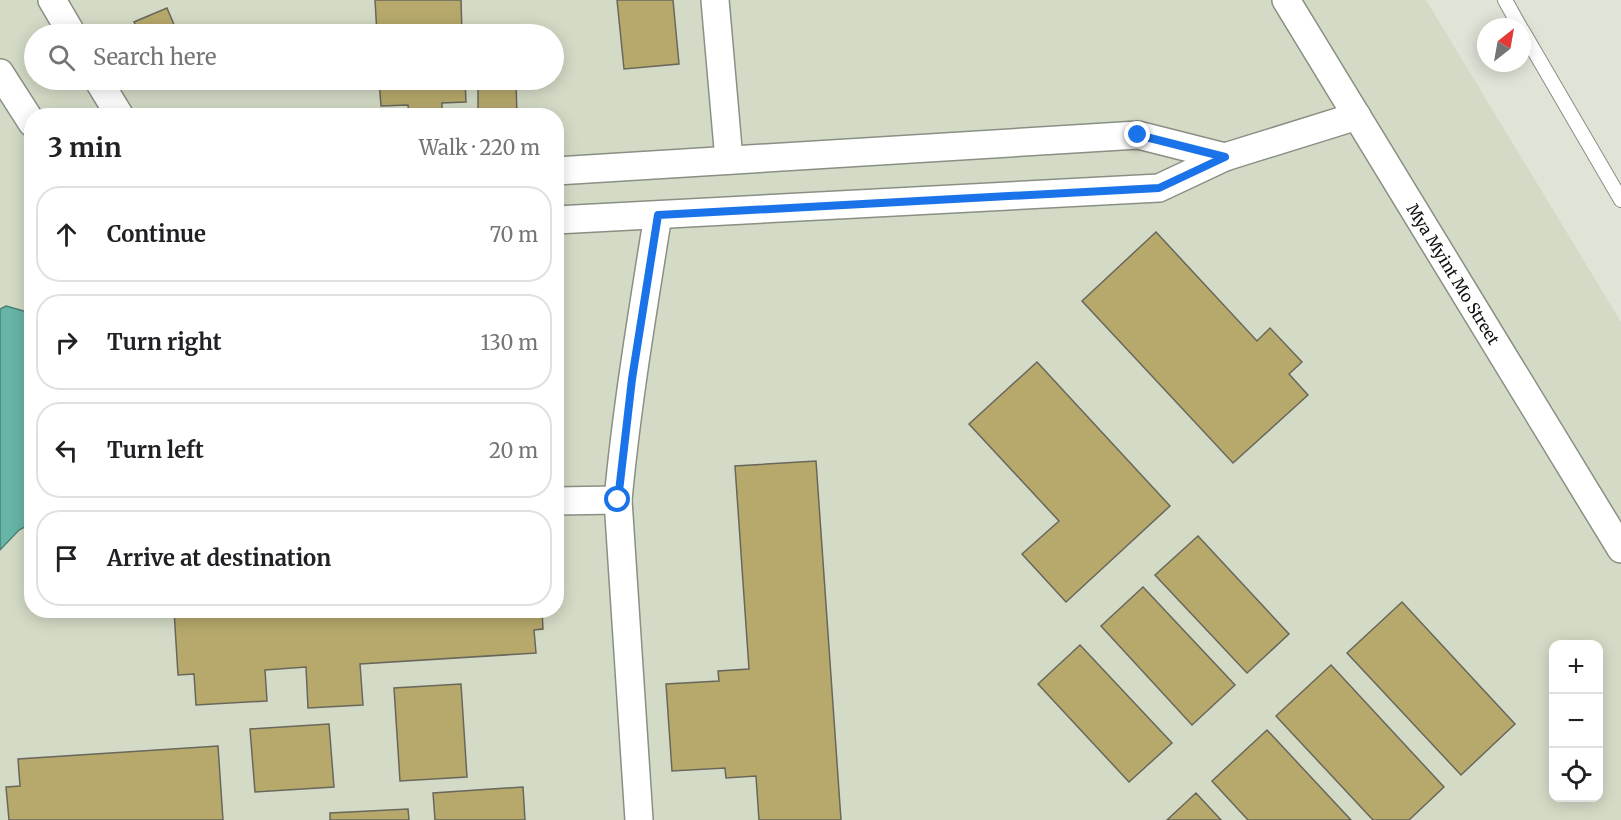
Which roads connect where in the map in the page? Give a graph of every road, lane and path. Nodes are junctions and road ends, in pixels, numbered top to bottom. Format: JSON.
{"nodes":[{"id":1,"x":52,"y":0,"type":"edge"},
{"id":2,"x":715,"y":0,"type":"edge"},
{"id":3,"x":1286,"y":0,"type":"edge"},
{"id":4,"x":1505,"y":0,"type":"edge"},
{"id":5,"x":1515,"y":18,"type":"edge"},
{"id":6,"x":66,"y":24,"type":"edge"},
{"id":7,"x":1531,"y":45,"type":"edge"},
{"id":8,"x":0,"y":73,"type":"edge"},
{"id":9,"x":104,"y":90,"type":"edge"},
{"id":10,"x":115,"y":108,"type":"edge"},
{"id":11,"x":24,"y":110,"type":"edge"},
{"id":12,"x":1357,"y":116,"type":"junction"},
{"id":13,"x":1225,"y":157,"type":"junction"},
{"id":14,"x":729,"y":160,"type":"junction"},
{"id":15,"x":564,"y":170,"type":"edge"},
{"id":16,"x":1621,"y":200,"type":"edge"},
{"id":17,"x":658,"y":215,"type":"junction"},
{"id":18,"x":564,"y":220,"type":"edge"},
{"id":19,"x":618,"y":500,"type":"junction"},
{"id":20,"x":564,"y":501,"type":"edge"},
{"id":21,"x":1621,"y":549,"type":"edge"},
{"id":22,"x":639,"y":820,"type":"edge"}],
"edges":[{"from":1,"to":6,"type":"street"},
{"from":2,"to":14,"type":"street"},
{"from":3,"to":12,"type":"street","name":"Mya Myint Mo Street"},
{"from":4,"to":5,"type":"lane"},
{"from":7,"to":16,"type":"lane"},
{"from":8,"to":11,"type":"street"},
{"from":9,"to":10,"type":"street"},
{"from":12,"to":13,"type":"street"},
{"from":12,"to":21,"type":"street","name":"Mya Myint Mo Street"},
{"from":13,"to":14,"type":"street"},
{"from":13,"to":17,"type":"street"},
{"from":14,"to":15,"type":"street"},
{"from":17,"to":18,"type":"street"},
{"from":17,"to":19,"type":"street"},
{"from":19,"to":20,"type":"street"},
{"from":19,"to":22,"type":"street"}]}
